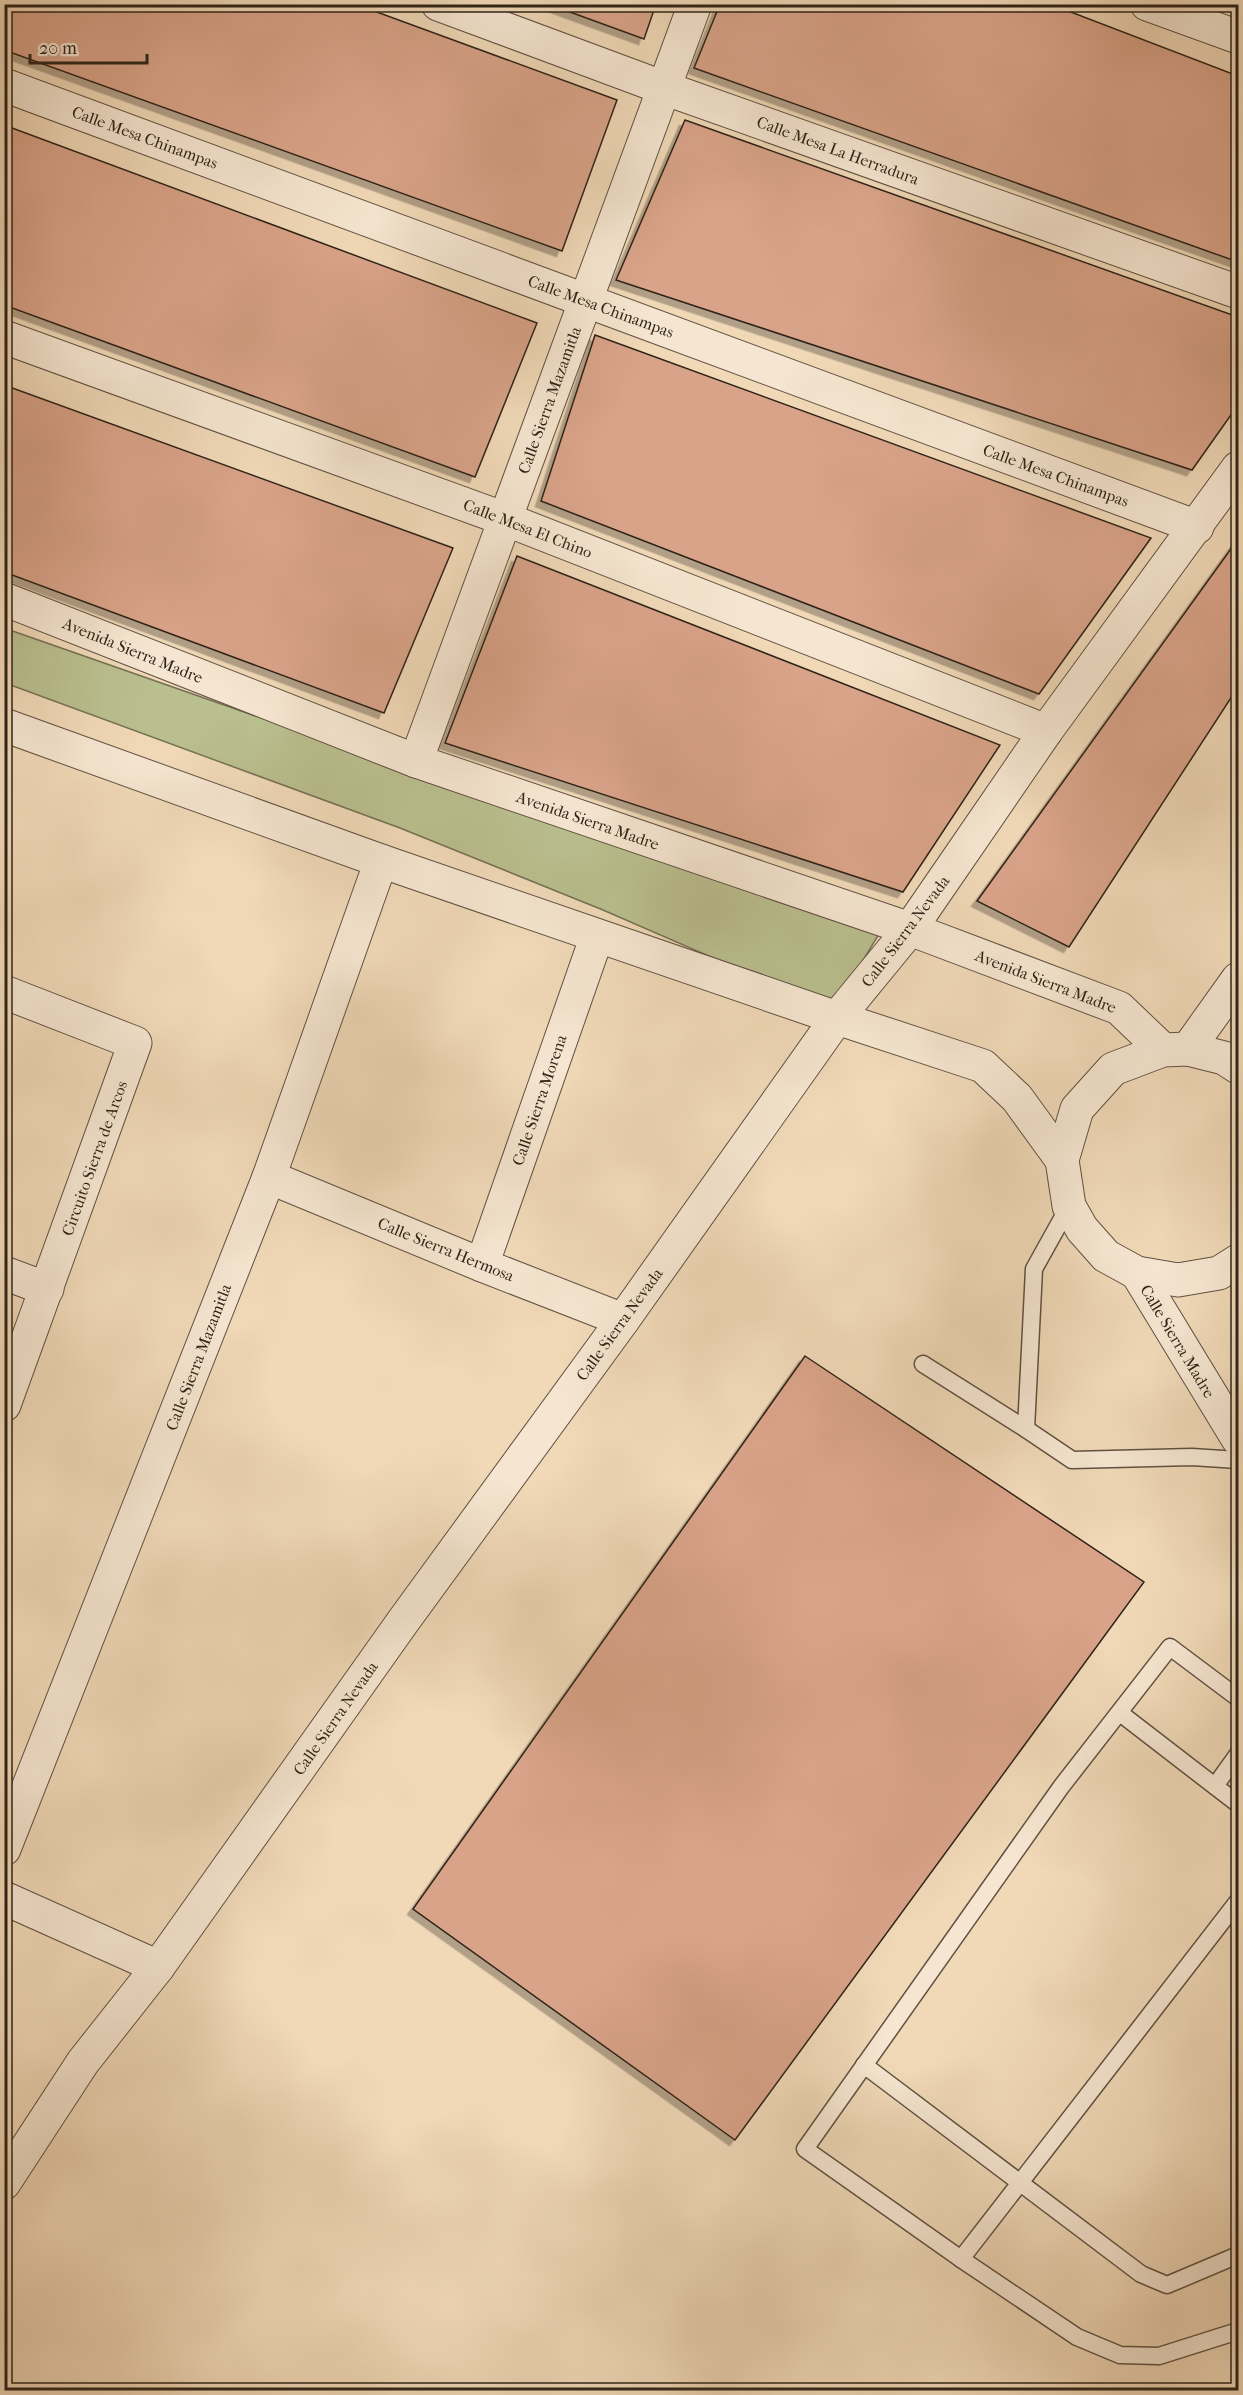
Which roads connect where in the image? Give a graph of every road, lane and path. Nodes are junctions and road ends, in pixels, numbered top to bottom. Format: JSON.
{"nodes":[{"id":1,"x":438,"y":4,"type":"edge"},
{"id":2,"x":695,"y":4,"type":"edge"},
{"id":3,"x":1147,"y":4,"type":"edge"},
{"id":4,"x":1239,"y":37,"type":"edge"},
{"id":5,"x":4,"y":85,"type":"edge"},
{"id":6,"x":664,"y":88,"type":"junction"},
{"id":7,"x":1239,"y":292,"type":"edge"},
{"id":8,"x":585,"y":300,"type":"junction"},
{"id":9,"x":4,"y":337,"type":"edge"},
{"id":10,"x":1239,"y":468,"type":"edge"},
{"id":11,"x":505,"y":519,"type":"junction"},
{"id":12,"x":1197,"y":527,"type":"junction"},
{"id":13,"x":4,"y":599,"type":"edge"},
{"id":14,"x":4,"y":725,"type":"edge"},
{"id":15,"x":1046,"y":731,"type":"junction"},
{"id":16,"x":416,"y":761,"type":"junction"},
{"id":17,"x":381,"y":861,"type":"junction"},
{"id":18,"x":910,"y":929,"type":"junction"},
{"id":19,"x":597,"y":936,"type":"junction"},
{"id":20,"x":1239,"y":979,"type":"edge"},
{"id":21,"x":4,"y":992,"type":"edge"},
{"id":22,"x":837,"y":1018,"type":"junction"},
{"id":23,"x":1176,"y":1050,"type":"junction"},
{"id":24,"x":1239,"y":1067,"type":"edge"},
{"id":25,"x":1062,"y":1160,"type":"junction"},
{"id":26,"x":269,"y":1177,"type":"junction"},
{"id":27,"x":1069,"y":1206,"type":"junction"},
{"id":28,"x":1239,"y":1261,"type":"edge"},
{"id":29,"x":482,"y":1264,"type":"junction"},
{"id":30,"x":4,"y":1273,"type":"edge"},
{"id":31,"x":1137,"y":1273,"type":"junction"},
{"id":32,"x":47,"y":1289,"type":"junction"},
{"id":33,"x":623,"y":1320,"type":"junction"},
{"id":34,"x":923,"y":1364,"type":"dead end"},
{"id":35,"x":4,"y":1405,"type":"edge"},
{"id":36,"x":1026,"y":1429,"type":"junction"},
{"id":37,"x":1239,"y":1439,"type":"edge"},
{"id":38,"x":1239,"y":1460,"type":"edge"},
{"id":39,"x":1239,"y":1698,"type":"edge"},
{"id":40,"x":1120,"y":1713,"type":"junction"},
{"id":41,"x":1239,"y":1754,"type":"edge"},
{"id":42,"x":1215,"y":1786,"type":"junction"},
{"id":43,"x":1239,"y":1804,"type":"edge"},
{"id":44,"x":4,"y":1849,"type":"edge"},
{"id":45,"x":4,"y":1898,"type":"edge"},
{"id":46,"x":1239,"y":1902,"type":"edge"},
{"id":47,"x":158,"y":1967,"type":"junction"},
{"id":48,"x":864,"y":2065,"type":"junction"},
{"id":49,"x":4,"y":2183,"type":"edge"},
{"id":50,"x":1021,"y":2184,"type":"junction"},
{"id":51,"x":1239,"y":2255,"type":"edge"},
{"id":52,"x":961,"y":2259,"type":"junction"},
{"id":53,"x":1239,"y":2331,"type":"edge"}],
"edges":[{"from":1,"to":6,"type":"street","name":"Calle Mesa La Herradura"},
{"from":2,"to":6,"type":"street","name":"Calle Sierra Mazamitla"},
{"from":3,"to":4,"type":"street"},
{"from":5,"to":8,"type":"street","name":"Calle Mesa Chinampas"},
{"from":6,"to":7,"type":"street","name":"Calle Mesa La Herradura"},
{"from":6,"to":8,"type":"street","name":"Calle Sierra Mazamitla"},
{"from":8,"to":11,"type":"street","name":"Calle Sierra Mazamitla"},
{"from":8,"to":12,"type":"street","name":"Calle Mesa Chinampas"},
{"from":9,"to":11,"type":"street","name":"Calle Mesa El Chino"},
{"from":10,"to":12,"type":"street","name":"Calle Sierra Nevada"},
{"from":11,"to":15,"type":"street","name":"Calle Mesa El Chino"},
{"from":11,"to":16,"type":"street","name":"Calle Sierra Mazamitla"},
{"from":12,"to":15,"type":"street","name":"Calle Sierra Nevada"},
{"from":13,"to":16,"type":"street","name":"Avenida Sierra Madre"},
{"from":14,"to":17,"type":"street"},
{"from":15,"to":18,"type":"street","name":"Calle Sierra Nevada"},
{"from":16,"to":18,"type":"street","name":"Avenida Sierra Madre"},
{"from":17,"to":19,"type":"street"},
{"from":17,"to":26,"type":"street","name":"Calle Sierra Mazamitla"},
{"from":18,"to":22,"type":"street","name":"Calle Sierra Nevada"},
{"from":18,"to":23,"type":"street","name":"Avenida Sierra Madre"},
{"from":19,"to":22,"type":"street"},
{"from":19,"to":29,"type":"street","name":"Calle Sierra Morena"},
{"from":20,"to":23,"type":"street"},
{"from":21,"to":32,"type":"street","name":"Circuito Sierra de Arcos"},
{"from":22,"to":25,"type":"street"},
{"from":22,"to":33,"type":"street","name":"Calle Sierra Nevada"},
{"from":23,"to":24,"type":"street"},
{"from":23,"to":25,"type":"street"},
{"from":25,"to":27,"type":"street"},
{"from":26,"to":29,"type":"street","name":"Calle Sierra Hermosa"},
{"from":26,"to":44,"type":"street","name":"Calle Sierra Mazamitla"},
{"from":27,"to":31,"type":"street"},
{"from":27,"to":36,"type":"lane"},
{"from":28,"to":31,"type":"street"},
{"from":29,"to":33,"type":"street","name":"Calle Sierra Hermosa"},
{"from":30,"to":32,"type":"street"},
{"from":31,"to":37,"type":"street","name":"Calle Sierra Madre"},
{"from":32,"to":35,"type":"street","name":"Circuito Sierra de Arcos"},
{"from":33,"to":47,"type":"street","name":"Calle Sierra Nevada"},
{"from":34,"to":36,"type":"lane"},
{"from":36,"to":38,"type":"lane"},
{"from":39,"to":40,"type":"lane"},
{"from":40,"to":42,"type":"lane"},
{"from":40,"to":48,"type":"lane"},
{"from":41,"to":42,"type":"lane"},
{"from":42,"to":43,"type":"lane"},
{"from":45,"to":47,"type":"street"},
{"from":46,"to":50,"type":"lane"},
{"from":47,"to":49,"type":"street","name":"Calle Sierra Nevada"},
{"from":48,"to":50,"type":"lane"},
{"from":48,"to":52,"type":"lane"},
{"from":50,"to":51,"type":"lane"},
{"from":50,"to":52,"type":"lane"},
{"from":52,"to":53,"type":"lane"}]}
